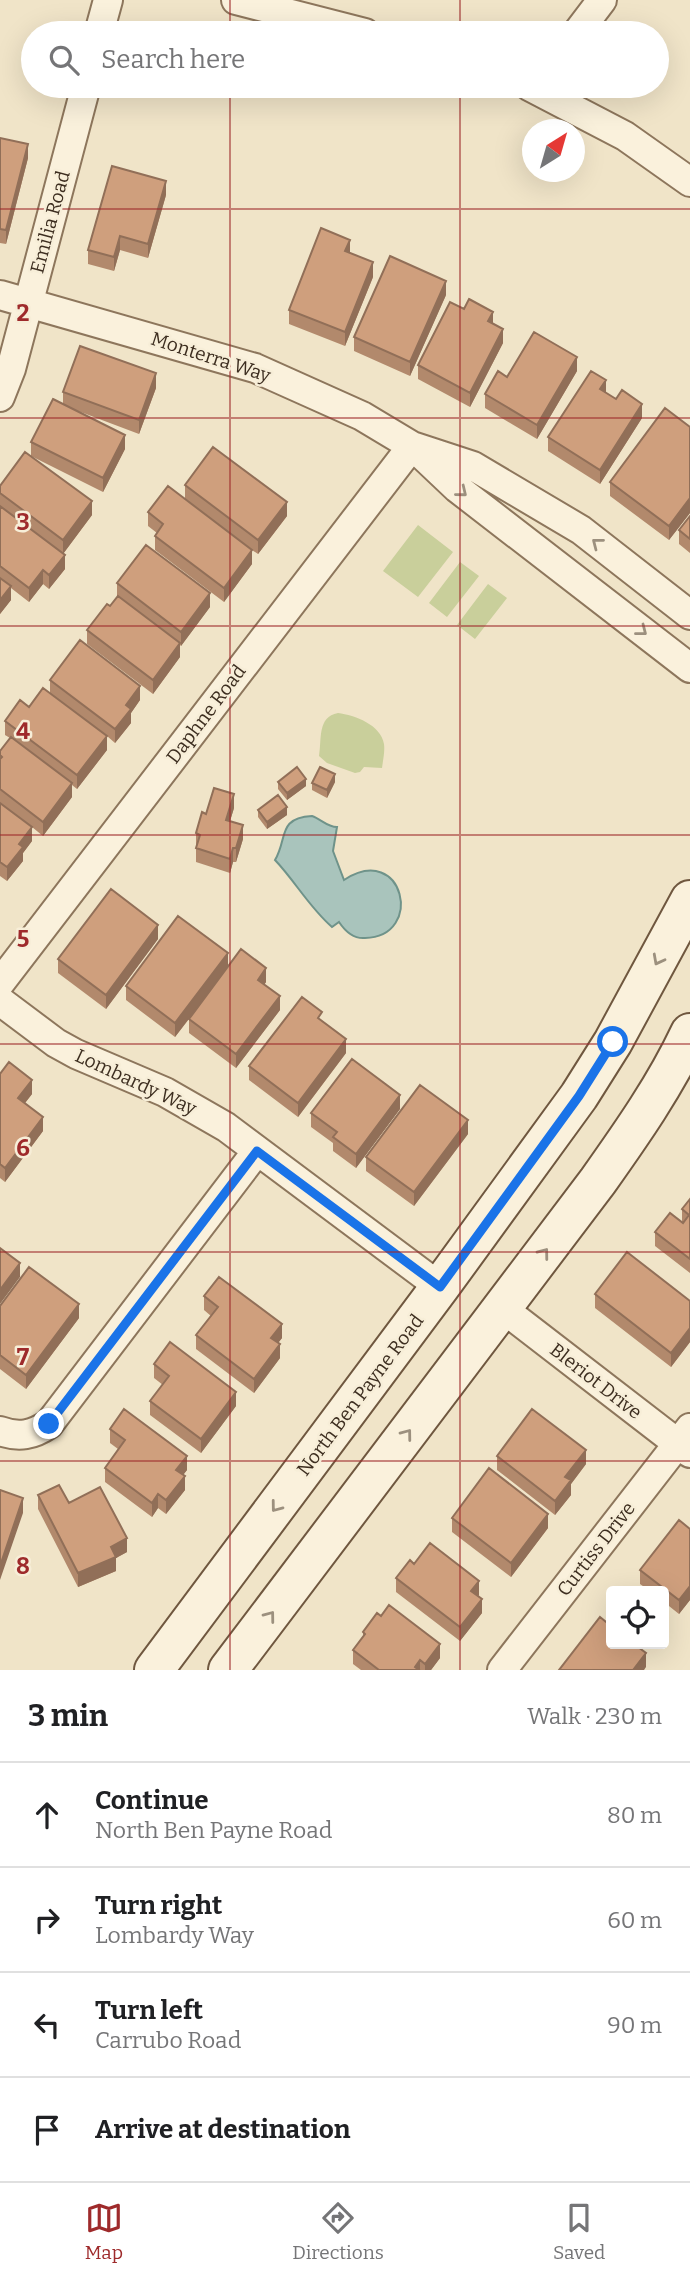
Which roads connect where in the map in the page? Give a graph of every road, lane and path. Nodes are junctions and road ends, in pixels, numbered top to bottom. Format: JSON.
{"nodes":[{"id":1,"x":108,"y":0,"type":"edge"},
{"id":2,"x":236,"y":0,"type":"edge"},
{"id":3,"x":602,"y":0,"type":"edge"},
{"id":4,"x":102,"y":21,"type":"edge"},
{"id":5,"x":318,"y":21,"type":"edge"},
{"id":6,"x":586,"y":21,"type":"edge"},
{"id":7,"x":83,"y":98,"type":"edge"},
{"id":8,"x":556,"y":98,"type":"edge"},
{"id":9,"x":690,"y":182,"type":"edge"},
{"id":10,"x":0,"y":295,"type":"edge"},
{"id":11,"x":29,"y":303,"type":"junction"},
{"id":12,"x":0,"y":397,"type":"edge"},
{"id":13,"x":412,"y":446,"type":"junction"},
{"id":14,"x":690,"y":615,"type":"edge"},
{"id":15,"x":690,"y":667,"type":"edge"},
{"id":16,"x":690,"y":900,"type":"edge"},
{"id":17,"x":0,"y":984,"type":"edge"},
{"id":18,"x":0,"y":1001,"type":"edge"},
{"id":19,"x":690,"y":1033,"type":"edge"},
{"id":20,"x":257,"y":1151,"type":"junction"},
{"id":21,"x":440,"y":1287,"type":"junction"},
{"id":22,"x":502,"y":1308,"type":"junction"},
{"id":23,"x":13,"y":1433,"type":"edge"},
{"id":24,"x":686,"y":1442,"type":"edge"},
{"id":25,"x":154,"y":1670,"type":"edge"},
{"id":26,"x":228,"y":1670,"type":"edge"},
{"id":27,"x":502,"y":1670,"type":"edge"}],
"edges":[{"from":1,"to":4,"type":"street"},
{"from":2,"to":5,"type":"street"},
{"from":3,"to":6,"type":"street"},
{"from":7,"to":11,"type":"street","name":"Emilia Road"},
{"from":8,"to":9,"type":"street"},
{"from":10,"to":11,"type":"street","name":"Monterra Way"},
{"from":11,"to":12,"type":"street","name":"Emilia Road"},
{"from":11,"to":13,"type":"street","name":"Monterra Way"},
{"from":14,"to":13,"type":"street","name":"Monterra Way","one_way":true},
{"from":13,"to":15,"type":"street","name":"Monterra Way","one_way":true},
{"from":13,"to":17,"type":"street","name":"Daphne Road"},
{"from":16,"to":21,"type":"street","name":"North Ben Payne Road","one_way":true},
{"from":18,"to":20,"type":"street","name":"Lombardy Way"},
{"from":22,"to":19,"type":"street","one_way":true},
{"from":20,"to":21,"type":"street","name":"Lombardy Way"},
{"from":20,"to":23,"type":"street"},
{"from":21,"to":22,"type":"street"},
{"from":21,"to":25,"type":"street","name":"North Ben Payne Road","one_way":true},
{"from":22,"to":24,"type":"street","name":"Bleriot Drive"},
{"from":26,"to":22,"type":"street","one_way":true},
{"from":24,"to":27,"type":"street","name":"Curtiss Drive"}]}
